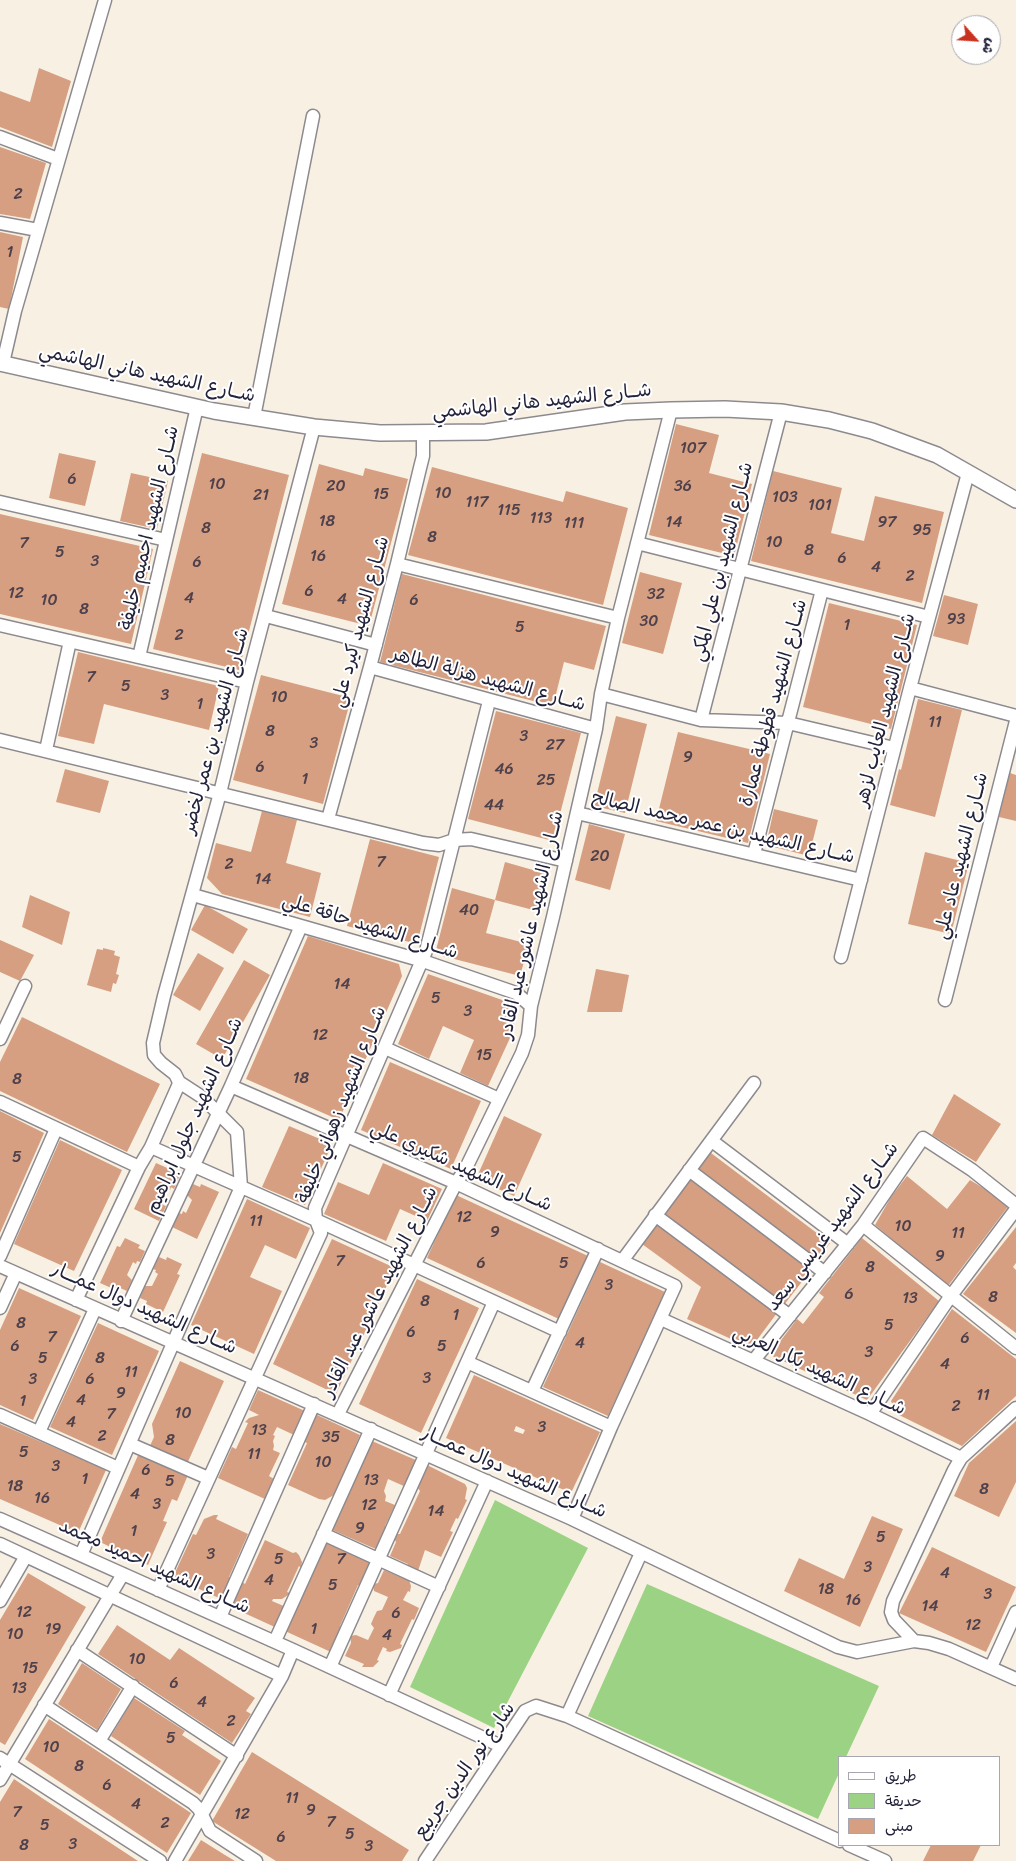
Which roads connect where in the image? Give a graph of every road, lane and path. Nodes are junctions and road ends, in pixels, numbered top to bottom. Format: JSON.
{"nodes":[{"id":1,"x":105,"y":0,"type":"edge"},
{"id":2,"x":313,"y":116,"type":"dead end"},
{"id":3,"x":0,"y":137,"type":"edge"},
{"id":4,"x":58,"y":159,"type":"junction"},
{"id":5,"x":0,"y":223,"type":"edge"},
{"id":6,"x":38,"y":230,"type":"junction"},
{"id":7,"x":1,"y":363,"type":"edge"},
{"id":8,"x":197,"y":407,"type":"junction"},
{"id":9,"x":671,"y":410,"type":"junction"},
{"id":10,"x":780,"y":412,"type":"junction"},
{"id":11,"x":254,"y":417,"type":"junction"},
{"id":12,"x":314,"y":427,"type":"junction"},
{"id":13,"x":423,"y":434,"type":"junction"},
{"id":14,"x":968,"y":473,"type":"junction"},
{"id":15,"x":1016,"y":500,"type":"edge"},
{"id":16,"x":0,"y":502,"type":"edge"},
{"id":17,"x":166,"y":540,"type":"junction"},
{"id":18,"x":637,"y":544,"type":"junction"},
{"id":19,"x":397,"y":564,"type":"junction"},
{"id":20,"x":740,"y":569,"type":"junction"},
{"id":21,"x":822,"y":590,"type":"junction"},
{"id":22,"x":266,"y":616,"type":"junction"},
{"id":23,"x":929,"y":617,"type":"junction"},
{"id":24,"x":618,"y":618,"type":"junction"},
{"id":25,"x":0,"y":625,"type":"edge"},
{"id":26,"x":70,"y":641,"type":"junction"},
{"id":27,"x":376,"y":645,"type":"junction"},
{"id":28,"x":139,"y":656,"type":"junction"},
{"id":29,"x":370,"y":667,"type":"junction"},
{"id":30,"x":247,"y":682,"type":"junction"},
{"id":31,"x":910,"y":688,"type":"junction"},
{"id":32,"x":600,"y":694,"type":"junction"},
{"id":33,"x":489,"y":701,"type":"junction"},
{"id":34,"x":1016,"y":716,"type":"edge"},
{"id":35,"x":701,"y":720,"type":"junction"},
{"id":36,"x":1016,"y":720,"type":"edge"},
{"id":37,"x":788,"y":723,"type":"junction"},
{"id":38,"x":596,"y":730,"type":"junction"},
{"id":39,"x":0,"y":740,"type":"edge"},
{"id":40,"x":894,"y":748,"type":"junction"},
{"id":41,"x":46,"y":750,"type":"junction"},
{"id":42,"x":220,"y":793,"type":"junction"},
{"id":43,"x":577,"y":812,"type":"junction"},
{"id":44,"x":328,"y":818,"type":"junction"},
{"id":45,"x":454,"y":840,"type":"junction"},
{"id":46,"x":754,"y":854,"type":"junction"},
{"id":47,"x":566,"y":861,"type":"junction"},
{"id":48,"x":861,"y":880,"type":"junction"},
{"id":49,"x":193,"y":894,"type":"junction"},
{"id":50,"x":301,"y":926,"type":"junction"},
{"id":51,"x":841,"y":957,"type":"dead end"},
{"id":52,"x":422,"y":960,"type":"junction"},
{"id":53,"x":25,"y":986,"type":"dead end"},
{"id":54,"x":944,"y":1000,"type":"dead end"},
{"id":55,"x":531,"y":1006,"type":"junction"},
{"id":56,"x":0,"y":1039,"type":"edge"},
{"id":57,"x":385,"y":1048,"type":"junction"},
{"id":58,"x":179,"y":1082,"type":"junction"},
{"id":59,"x":754,"y":1083,"type":"dead end"},
{"id":60,"x":231,"y":1086,"type":"junction"},
{"id":61,"x":499,"y":1099,"type":"junction"},
{"id":62,"x":0,"y":1102,"type":"edge"},
{"id":63,"x":218,"y":1113,"type":"junction"},
{"id":64,"x":56,"y":1129,"type":"junction"},
{"id":65,"x":347,"y":1136,"type":"junction"},
{"id":66,"x":712,"y":1141,"type":"junction"},
{"id":67,"x":151,"y":1147,"type":"junction"},
{"id":68,"x":194,"y":1166,"type":"junction"},
{"id":69,"x":139,"y":1167,"type":"junction"},
{"id":70,"x":689,"y":1170,"type":"junction"},
{"id":71,"x":456,"y":1183,"type":"junction"},
{"id":72,"x":241,"y":1187,"type":"junction"},
{"id":73,"x":1016,"y":1204,"type":"edge"},
{"id":74,"x":1016,"y":1209,"type":"edge"},
{"id":75,"x":655,"y":1215,"type":"junction"},
{"id":76,"x":316,"y":1220,"type":"junction"},
{"id":77,"x":863,"y":1226,"type":"junction"},
{"id":78,"x":848,"y":1244,"type":"junction"},
{"id":79,"x":598,"y":1249,"type":"junction"},
{"id":80,"x":0,"y":1256,"type":"edge"},
{"id":81,"x":622,"y":1261,"type":"junction"},
{"id":82,"x":414,"y":1265,"type":"junction"},
{"id":83,"x":0,"y":1266,"type":"edge"},
{"id":84,"x":16,"y":1273,"type":"junction"},
{"id":85,"x":824,"y":1273,"type":"junction"},
{"id":86,"x":950,"y":1297,"type":"junction"},
{"id":87,"x":76,"y":1300,"type":"junction"},
{"id":88,"x":494,"y":1302,"type":"junction"},
{"id":89,"x":0,"y":1308,"type":"edge"},
{"id":90,"x":95,"y":1309,"type":"junction"},
{"id":91,"x":790,"y":1316,"type":"junction"},
{"id":92,"x":661,"y":1319,"type":"junction"},
{"id":93,"x":121,"y":1321,"type":"junction"},
{"id":94,"x":560,"y":1332,"type":"junction"},
{"id":95,"x":173,"y":1344,"type":"junction"},
{"id":96,"x":1016,"y":1348,"type":"edge"},
{"id":97,"x":754,"y":1360,"type":"junction"},
{"id":98,"x":467,"y":1362,"type":"junction"},
{"id":99,"x":253,"y":1378,"type":"junction"},
{"id":100,"x":532,"y":1391,"type":"junction"},
{"id":101,"x":314,"y":1404,"type":"junction"},
{"id":102,"x":1016,"y":1408,"type":"edge"},
{"id":103,"x":338,"y":1414,"type":"junction"},
{"id":104,"x":870,"y":1414,"type":"junction"},
{"id":105,"x":0,"y":1415,"type":"edge"},
{"id":106,"x":611,"y":1427,"type":"junction"},
{"id":107,"x":371,"y":1429,"type":"junction"},
{"id":108,"x":39,"y":1432,"type":"junction"},
{"id":109,"x":130,"y":1444,"type":"junction"},
{"id":110,"x":426,"y":1454,"type":"junction"},
{"id":111,"x":962,"y":1458,"type":"junction"},
{"id":112,"x":118,"y":1468,"type":"junction"},
{"id":113,"x":208,"y":1478,"type":"junction"},
{"id":114,"x":487,"y":1481,"type":"junction"},
{"id":115,"x":0,"y":1519,"type":"edge"},
{"id":116,"x":572,"y":1519,"type":"junction"},
{"id":117,"x":323,"y":1534,"type":"junction"},
{"id":118,"x":0,"y":1544,"type":"edge"},
{"id":119,"x":641,"y":1553,"type":"junction"},
{"id":120,"x":82,"y":1555,"type":"junction"},
{"id":121,"x":26,"y":1556,"type":"junction"},
{"id":122,"x":380,"y":1560,"type":"junction"},
{"id":123,"x":123,"y":1574,"type":"junction"},
{"id":124,"x":440,"y":1586,"type":"junction"},
{"id":125,"x":158,"y":1590,"type":"junction"},
{"id":126,"x":111,"y":1595,"type":"junction"},
{"id":127,"x":0,"y":1601,"type":"edge"},
{"id":128,"x":1016,"y":1612,"type":"edge"},
{"id":129,"x":220,"y":1616,"type":"junction"},
{"id":130,"x":914,"y":1641,"type":"junction"},
{"id":131,"x":275,"y":1642,"type":"junction"},
{"id":132,"x":78,"y":1650,"type":"junction"},
{"id":133,"x":293,"y":1650,"type":"junction"},
{"id":134,"x":330,"y":1667,"type":"junction"},
{"id":135,"x":991,"y":1668,"type":"junction"},
{"id":136,"x":282,"y":1676,"type":"junction"},
{"id":137,"x":1016,"y":1679,"type":"edge"},
{"id":138,"x":133,"y":1686,"type":"junction"},
{"id":139,"x":389,"y":1695,"type":"junction"},
{"id":140,"x":44,"y":1705,"type":"junction"},
{"id":141,"x":567,"y":1716,"type":"junction"},
{"id":142,"x":99,"y":1741,"type":"junction"},
{"id":143,"x":501,"y":1746,"type":"junction"},
{"id":144,"x":237,"y":1756,"type":"junction"},
{"id":145,"x":5,"y":1761,"type":"edge"},
{"id":146,"x":0,"y":1780,"type":"edge"},
{"id":147,"x":201,"y":1816,"type":"junction"},
{"id":148,"x":838,"y":1839,"type":"edge"},
{"id":149,"x":851,"y":1846,"type":"edge"},
{"id":150,"x":160,"y":1861,"type":"edge"},
{"id":151,"x":175,"y":1861,"type":"edge"},
{"id":152,"x":256,"y":1861,"type":"edge"},
{"id":153,"x":425,"y":1861,"type":"edge"},
{"id":154,"x":885,"y":1861,"type":"edge"}],
"edges":[{"from":1,"to":4,"type":"street"},
{"from":2,"to":11,"type":"street"},
{"from":3,"to":4,"type":"street"},
{"from":4,"to":6,"type":"street"},
{"from":5,"to":6,"type":"street"},
{"from":6,"to":7,"type":"street"},
{"from":7,"to":8,"type":"street","name":"شــارع الشهيد هاني الهاشمي"},
{"from":8,"to":11,"type":"street","name":"شــارع الشهيد هاني الهاشمي"},
{"from":8,"to":17,"type":"street","name":"شــارع الشهيد احميم خليفة"},
{"from":9,"to":10,"type":"street","name":"شــارع الشهيد هاني الهاشمي"},
{"from":9,"to":13,"type":"street","name":"شــارع الشهيد هاني الهاشمي"},
{"from":9,"to":18,"type":"street","name":"شــارع الشهيد عاشور عبد القادر"},
{"from":10,"to":14,"type":"street","name":"شــارع الشهيد هاني الهاشمي"},
{"from":10,"to":20,"type":"street","name":"شــارع الشهيد بن علي المكي"},
{"from":11,"to":12,"type":"street","name":"شــارع الشهيد هاني الهاشمي"},
{"from":12,"to":13,"type":"street","name":"شــارع الشهيد هاني الهاشمي"},
{"from":12,"to":22,"type":"street","name":"شــارع الشهيد بن عمر لخضر"},
{"from":13,"to":19,"type":"street","name":"شــارع الشهيد كيرد علي"},
{"from":14,"to":15,"type":"street","name":"شــارع الشهيد هاني الهاشمي"},
{"from":14,"to":23,"type":"street","name":"شــارع الشهيد العايب لزهر"},
{"from":16,"to":17,"type":"street"},
{"from":17,"to":28,"type":"street","name":"شــارع الشهيد احميم خليفة"},
{"from":18,"to":20,"type":"street"},
{"from":18,"to":24,"type":"street","name":"شــارع الشهيد عاشور عبد القادر"},
{"from":19,"to":24,"type":"street"},
{"from":19,"to":27,"type":"street","name":"شــارع الشهيد كيرد علي"},
{"from":20,"to":21,"type":"street"},
{"from":20,"to":35,"type":"street","name":"شــارع الشهيد بن علي المكي"},
{"from":21,"to":23,"type":"street"},
{"from":21,"to":37,"type":"street","name":"شــارع الشهيد قطوطة عمارة"},
{"from":22,"to":27,"type":"street"},
{"from":22,"to":30,"type":"street","name":"شــارع الشهيد بن عمر لخضر"},
{"from":23,"to":31,"type":"street","name":"شــارع الشهيد العايب لزهر"},
{"from":24,"to":32,"type":"street","name":"شــارع الشهيد عاشور عبد القادر"},
{"from":25,"to":26,"type":"street"},
{"from":26,"to":28,"type":"street"},
{"from":26,"to":41,"type":"street"},
{"from":27,"to":29,"type":"street","name":"شــارع الشهيد كيرد علي"},
{"from":28,"to":30,"type":"street"},
{"from":29,"to":33,"type":"street","name":"شــارع الشهيد هزلة الطاهر"},
{"from":29,"to":44,"type":"street","name":"شــارع الشهيد كيرد علي"},
{"from":30,"to":42,"type":"street","name":"شــارع الشهيد بن عمر لخضر"},
{"from":31,"to":34,"type":"street"},
{"from":31,"to":40,"type":"street","name":"شــارع الشهيد العايب لزهر"},
{"from":32,"to":35,"type":"street"},
{"from":32,"to":38,"type":"street","name":"شــارع الشهيد عاشور عبد القادر"},
{"from":33,"to":38,"type":"street","name":"شــارع الشهيد هزلة الطاهر"},
{"from":33,"to":45,"type":"street","name":"شــارع الشهيد زهواني خليفة"},
{"from":35,"to":37,"type":"street"},
{"from":36,"to":54,"type":"street","name":"شــارع الشهيد عاد علي"},
{"from":37,"to":40,"type":"street"},
{"from":37,"to":46,"type":"street","name":"شــارع الشهيد قطوطة عمارة"},
{"from":38,"to":43,"type":"street","name":"شــارع الشهيد عاشور عبد القادر"},
{"from":39,"to":41,"type":"street"},
{"from":40,"to":48,"type":"street","name":"شــارع الشهيد العايب لزهر"},
{"from":41,"to":42,"type":"street"},
{"from":42,"to":44,"type":"street"},
{"from":42,"to":49,"type":"street","name":"شــارع الشهيد بن عمر لخضر"},
{"from":43,"to":46,"type":"street","name":"شــارع الشهيد بن عمر محمد الصالح"},
{"from":43,"to":47,"type":"street","name":"شــارع الشهيد عاشور عبد القادر"},
{"from":44,"to":45,"type":"street"},
{"from":45,"to":47,"type":"street"},
{"from":45,"to":52,"type":"street","name":"شــارع الشهيد زهواني خليفة"},
{"from":46,"to":48,"type":"street","name":"شــارع الشهيد بن عمر محمد الصالح"},
{"from":47,"to":55,"type":"street","name":"شــارع الشهيد عاشور عبد القادر"},
{"from":48,"to":51,"type":"street","name":"شــارع الشهيد العايب لزهر"},
{"from":49,"to":50,"type":"street","name":"شــارع الشهيد حاقة علي"},
{"from":49,"to":58,"type":"street","name":"شــارع الشهيد بن عمر لخضر"},
{"from":50,"to":52,"type":"street","name":"شــارع الشهيد حاقة علي"},
{"from":50,"to":60,"type":"street","name":"شــارع الشهيد جلول ابراهيم"},
{"from":52,"to":55,"type":"street","name":"شــارع الشهيد حاقة علي"},
{"from":52,"to":57,"type":"street","name":"شــارع الشهيد زهواني خليفة"},
{"from":53,"to":56,"type":"street"},
{"from":55,"to":61,"type":"street","name":"شــارع الشهيد عاشور عبد القادر"},
{"from":57,"to":61,"type":"street"},
{"from":57,"to":65,"type":"street","name":"شــارع الشهيد زهواني خليفة"},
{"from":58,"to":63,"type":"street"},
{"from":58,"to":67,"type":"street"},
{"from":59,"to":66,"type":"street"},
{"from":60,"to":63,"type":"street","name":"شــارع الشهيد جلول ابراهيم"},
{"from":60,"to":65,"type":"street","name":"شــارع الشهيد شكيري علي"},
{"from":61,"to":71,"type":"street","name":"شــارع الشهيد عاشور عبد القادر"},
{"from":62,"to":64,"type":"street"},
{"from":63,"to":68,"type":"street","name":"شــارع الشهيد جلول ابراهيم"},
{"from":63,"to":72,"type":"street"},
{"from":64,"to":69,"type":"street"},
{"from":64,"to":80,"type":"street"},
{"from":65,"to":71,"type":"street","name":"شــارع الشهيد شكيري علي"},
{"from":65,"to":76,"type":"street","name":"شــارع الشهيد زهواني خليفة"},
{"from":66,"to":70,"type":"street"},
{"from":66,"to":78,"type":"street"},
{"from":67,"to":68,"type":"street"},
{"from":67,"to":69,"type":"street"},
{"from":68,"to":72,"type":"street"},
{"from":68,"to":93,"type":"street","name":"شــارع الشهيد جلول ابراهيم"},
{"from":69,"to":87,"type":"street"},
{"from":70,"to":75,"type":"street"},
{"from":70,"to":85,"type":"street"},
{"from":71,"to":79,"type":"street","name":"شــارع الشهيد شكيري علي"},
{"from":71,"to":82,"type":"street","name":"شــارع الشهيد عاشور عبد القادر"},
{"from":72,"to":76,"type":"street"},
{"from":72,"to":95,"type":"street"},
{"from":73,"to":77,"type":"street","name":"شــارع الشهيد غريسي سعد"},
{"from":74,"to":86,"type":"street"},
{"from":75,"to":81,"type":"street"},
{"from":75,"to":91,"type":"street"},
{"from":76,"to":82,"type":"street"},
{"from":76,"to":99,"type":"street","name":"شــارع الشهيد زهواني خليفة"},
{"from":77,"to":78,"type":"street","name":"شــارع الشهيد غريسي سعد"},
{"from":77,"to":86,"type":"street"},
{"from":78,"to":85,"type":"street","name":"شــارع الشهيد غريسي سعد"},
{"from":79,"to":81,"type":"street","name":"شــارع الشهيد شكيري علي"},
{"from":79,"to":94,"type":"street"},
{"from":81,"to":92,"type":"street","name":"شــارع الشهيد شكيري علي"},
{"from":82,"to":88,"type":"street"},
{"from":82,"to":103,"type":"street","name":"شــارع الشهيد عاشور عبد القادر"},
{"from":83,"to":84,"type":"street","name":"شــارع الشهيد دوال عمـــار"},
{"from":84,"to":87,"type":"street","name":"شــارع الشهيد دوال عمـــار"},
{"from":84,"to":89,"type":"street"},
{"from":85,"to":91,"type":"street","name":"شــارع الشهيد غريسي سعد"},
{"from":86,"to":96,"type":"street"},
{"from":86,"to":104,"type":"street"},
{"from":87,"to":90,"type":"street","name":"شــارع الشهيد دوال عمـــار"},
{"from":88,"to":94,"type":"street"},
{"from":88,"to":98,"type":"street"},
{"from":90,"to":93,"type":"street","name":"شــارع الشهيد دوال عمـــار"},
{"from":90,"to":108,"type":"street"},
{"from":91,"to":97,"type":"street","name":"شــارع الشهيد غريسي سعد"},
{"from":92,"to":97,"type":"street","name":"شــارع الشهيد بكار العربي"},
{"from":92,"to":106,"type":"street"},
{"from":93,"to":95,"type":"street","name":"شــارع الشهيد دوال عمـــار"},
{"from":94,"to":100,"type":"street"},
{"from":95,"to":99,"type":"street","name":"شــارع الشهيد دوال عمـــار"},
{"from":95,"to":109,"type":"street"},
{"from":97,"to":104,"type":"street","name":"شــارع الشهيد بكار العربي"},
{"from":98,"to":100,"type":"street"},
{"from":98,"to":110,"type":"street"},
{"from":99,"to":101,"type":"street","name":"شــارع الشهيد دوال عمـــار"},
{"from":99,"to":113,"type":"street","name":"شــارع الشهيد زهواني خليفة"},
{"from":100,"to":106,"type":"street"},
{"from":101,"to":103,"type":"street","name":"شــارع الشهيد دوال عمـــار"},
{"from":101,"to":129,"type":"street"},
{"from":102,"to":111,"type":"street"},
{"from":103,"to":107,"type":"street","name":"شــارع الشهيد دوال عمـــار"},
{"from":104,"to":111,"type":"street","name":"شــارع الشهيد بكار العربي"},
{"from":105,"to":108,"type":"street"},
{"from":106,"to":116,"type":"street"},
{"from":107,"to":110,"type":"street","name":"شــارع الشهيد دوال عمـــار"},
{"from":107,"to":117,"type":"street"},
{"from":108,"to":112,"type":"street"},
{"from":109,"to":112,"type":"street"},
{"from":109,"to":113,"type":"street"},
{"from":110,"to":114,"type":"street","name":"شــارع الشهيد دوال عمـــار"},
{"from":110,"to":122,"type":"street"},
{"from":111,"to":130,"type":"street"},
{"from":112,"to":120,"type":"street"},
{"from":113,"to":125,"type":"street","name":"شــارع الشهيد زهواني خليفة"},
{"from":114,"to":116,"type":"street","name":"شــارع الشهيد دوال عمـــار"},
{"from":114,"to":124,"type":"street"},
{"from":115,"to":120,"type":"street","name":"شــارع الشهيد احميد محمد"},
{"from":116,"to":119,"type":"street","name":"شــارع الشهيد دوال عمـــار"},
{"from":117,"to":122,"type":"street"},
{"from":117,"to":131,"type":"street"},
{"from":118,"to":121,"type":"street"},
{"from":119,"to":130,"type":"street","name":"شــارع الشهيد دوال عمـــار"},
{"from":119,"to":141,"type":"street"},
{"from":120,"to":123,"type":"street","name":"شــارع الشهيد احميد محمد"},
{"from":121,"to":126,"type":"street"},
{"from":121,"to":127,"type":"street"},
{"from":122,"to":124,"type":"street"},
{"from":122,"to":134,"type":"street"},
{"from":123,"to":125,"type":"street","name":"شــارع الشهيد احميد محمد"},
{"from":123,"to":126,"type":"street"},
{"from":124,"to":139,"type":"street"},
{"from":125,"to":129,"type":"street","name":"شــارع الشهيد احميد محمد"},
{"from":126,"to":132,"type":"street"},
{"from":126,"to":136,"type":"street"},
{"from":128,"to":135,"type":"street"},
{"from":129,"to":131,"type":"street","name":"شــارع الشهيد احميد محمد"},
{"from":130,"to":135,"type":"street","name":"شــارع الشهيد دوال عمـــار"},
{"from":131,"to":133,"type":"street","name":"شــارع الشهيد احميد محمد"},
{"from":132,"to":138,"type":"street"},
{"from":132,"to":140,"type":"street"},
{"from":133,"to":134,"type":"street","name":"شــارع الشهيد احميد محمد"},
{"from":133,"to":136,"type":"street"},
{"from":134,"to":139,"type":"street","name":"شــارع الشهيد احميد محمد"},
{"from":135,"to":137,"type":"street","name":"شــارع الشهيد دوال عمـــار"},
{"from":136,"to":144,"type":"street"},
{"from":138,"to":142,"type":"street"},
{"from":138,"to":144,"type":"street"},
{"from":139,"to":143,"type":"street","name":"شــارع الشهيد احميد محمد"},
{"from":140,"to":142,"type":"street"},
{"from":140,"to":145,"type":"street"},
{"from":141,"to":143,"type":"street","name":"شارع نور الدين جريبع"},
{"from":141,"to":148,"type":"street","name":"شارع نور الدين جريبع"},
{"from":142,"to":147,"type":"street"},
{"from":143,"to":153,"type":"street","name":"شارع نور الدين جريبع"},
{"from":144,"to":147,"type":"street"},
{"from":145,"to":146,"type":"street"},
{"from":145,"to":150,"type":"street"},
{"from":147,"to":151,"type":"street"},
{"from":147,"to":152,"type":"street"},
{"from":149,"to":154,"type":"street"}]}
